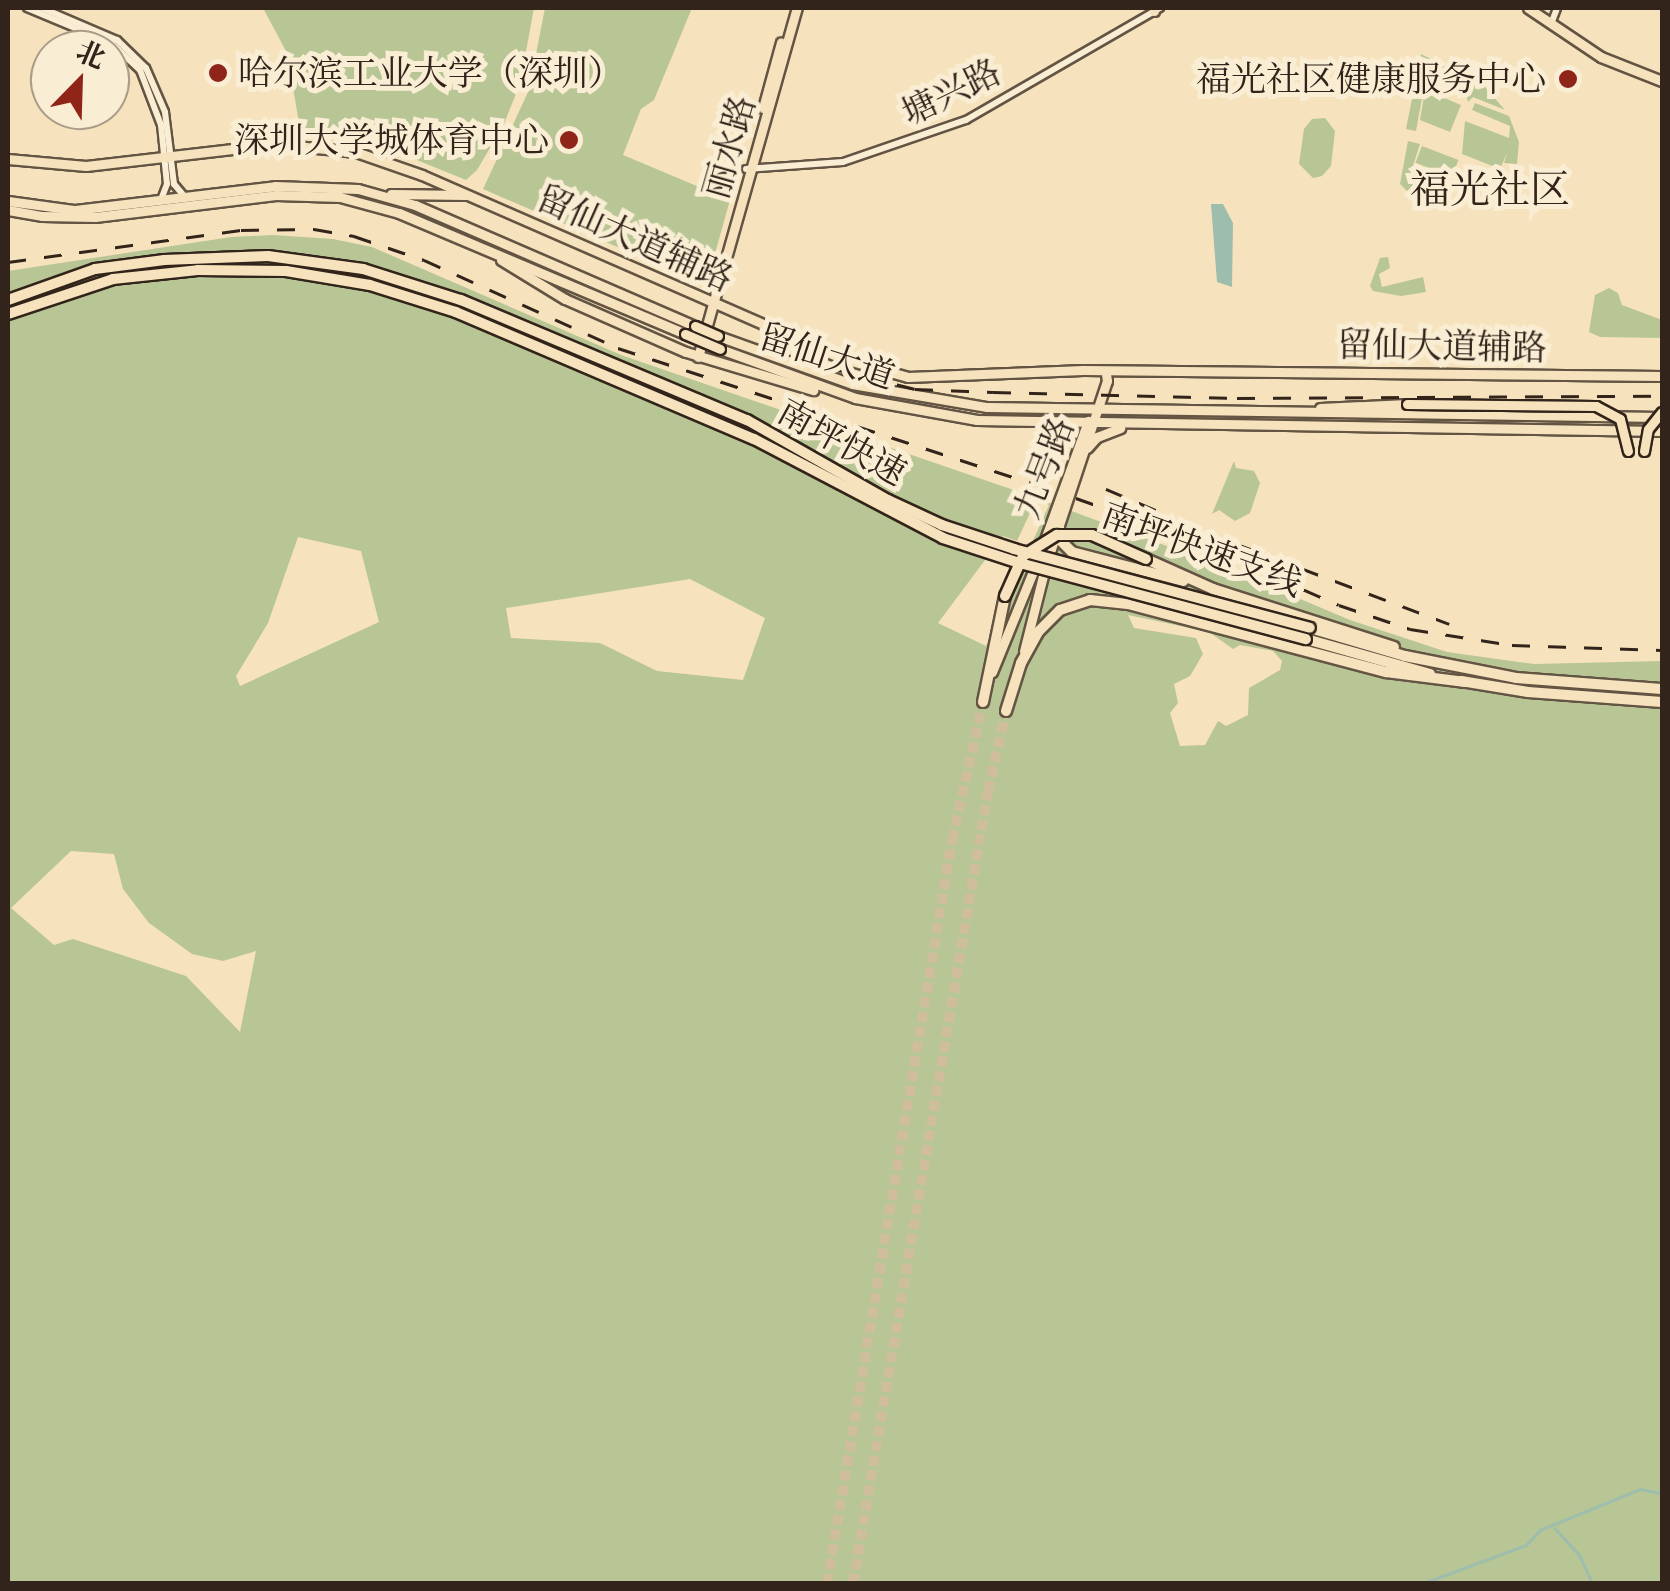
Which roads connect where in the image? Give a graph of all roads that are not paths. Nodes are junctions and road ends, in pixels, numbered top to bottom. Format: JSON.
{"nodes":[{"id":1,"x":27,"y":8,"type":"edge"},
{"id":2,"x":42,"y":8,"type":"edge"},
{"id":3,"x":794,"y":8,"type":"edge"},
{"id":4,"x":1528,"y":8,"type":"edge"},
{"id":5,"x":1536,"y":8,"type":"edge"},
{"id":6,"x":1557,"y":8,"type":"edge"},
{"id":7,"x":1156,"y":9,"type":"edge"},
{"id":8,"x":1549,"y":18,"type":"edge"},
{"id":9,"x":1662,"y":79,"type":"edge"},
{"id":10,"x":168,"y":159,"type":"junction"},
{"id":11,"x":8,"y":161,"type":"edge"},
{"id":12,"x":749,"y":169,"type":"junction"},
{"id":13,"x":375,"y":192,"type":"junction"},
{"id":14,"x":464,"y":195,"type":"junction"},
{"id":15,"x":186,"y":197,"type":"junction"},
{"id":16,"x":161,"y":200,"type":"junction"},
{"id":17,"x":8,"y":201,"type":"edge"},
{"id":18,"x":8,"y":210,"type":"edge"},
{"id":19,"x":473,"y":243,"type":"junction"},
{"id":20,"x":8,"y":300,"type":"edge"},
{"id":21,"x":711,"y":303,"type":"junction"},
{"id":22,"x":8,"y":314,"type":"edge"},
{"id":23,"x":698,"y":357,"type":"junction"},
{"id":24,"x":1106,"y":374,"type":"junction"},
{"id":25,"x":1662,"y":378,"type":"edge"},
{"id":26,"x":1104,"y":391,"type":"junction"},
{"id":27,"x":856,"y":398,"type":"junction"},
{"id":28,"x":1096,"y":411,"type":"junction"},
{"id":29,"x":1124,"y":412,"type":"junction"},
{"id":30,"x":1270,"y":412,"type":"junction"},
{"id":31,"x":1662,"y":414,"type":"edge"},
{"id":32,"x":1052,"y":424,"type":"junction"},
{"id":33,"x":1089,"y":424,"type":"junction"},
{"id":34,"x":1140,"y":424,"type":"junction"},
{"id":35,"x":1662,"y":431,"type":"edge"},
{"id":36,"x":1628,"y":451,"type":"dead end"},
{"id":37,"x":1644,"y":451,"type":"dead end"},
{"id":38,"x":1078,"y":457,"type":"junction"},
{"id":39,"x":1059,"y":524,"type":"junction"},
{"id":40,"x":1213,"y":589,"type":"junction"},
{"id":41,"x":1308,"y":633,"type":"junction"},
{"id":42,"x":1021,"y":663,"type":"junction"},
{"id":43,"x":1452,"y":666,"type":"junction"},
{"id":44,"x":990,"y":678,"type":"junction"},
{"id":45,"x":1465,"y":682,"type":"junction"},
{"id":46,"x":1662,"y":690,"type":"edge"},
{"id":47,"x":983,"y":702,"type":"tunnel mouth"},
{"id":48,"x":1662,"y":702,"type":"edge"},
{"id":49,"x":1006,"y":711,"type":"tunnel mouth"}],
"edges":[{"from":1,"to":10,"type":"street"},
{"from":2,"to":10,"type":"street"},
{"from":3,"to":12,"type":"main road","name":"丽水路"},
{"from":4,"to":8,"type":"main road"},
{"from":5,"to":8,"type":"main road"},
{"from":6,"to":8,"type":"street"},
{"from":7,"to":12,"type":"street","name":"塘兴路"},
{"from":8,"to":9,"type":"main road"},
{"from":10,"to":11,"type":"main road","name":"留仙大道辅路"},
{"from":10,"to":14,"type":"main road","name":"留仙大道辅路"},
{"from":10,"to":15,"type":"street"},
{"from":10,"to":16,"type":"street"},
{"from":12,"to":21,"type":"main road","name":"丽水路"},
{"from":13,"to":14,"type":"main road"},
{"from":13,"to":15,"type":"main road","name":"留仙大道"},
{"from":13,"to":28,"type":"main road","name":"留仙大道","bridge":true},
{"from":14,"to":21,"type":"main road","name":"留仙大道辅路"},
{"from":15,"to":16,"type":"main road","name":"留仙大道"},
{"from":16,"to":17,"type":"main road","name":"留仙大道"},
{"from":18,"to":19,"type":"main road","name":"留仙大道"},
{"from":19,"to":23,"type":"main road"},
{"from":19,"to":27,"type":"main road","name":"留仙大道","bridge":true},
{"from":20,"to":41,"type":"highway","name":"南坪快速","bridge":true},
{"from":21,"to":23,"type":"main road","name":"丽水路"},
{"from":21,"to":24,"type":"main road","name":"留仙大道辅路"},
{"from":21,"to":25,"type":"main road","name":"留仙大道辅路"},
{"from":22,"to":41,"type":"highway","name":"南坪快速","bridge":true},
{"from":23,"to":27,"type":"main road"},
{"from":24,"to":25,"type":"main road","name":"留仙大道辅路"},
{"from":24,"to":26,"type":"main road","name":"九号路"},
{"from":26,"to":28,"type":"main road","name":"九号路"},
{"from":26,"to":29,"type":"main road"},
{"from":27,"to":32,"type":"main road","name":"留仙大道"},
{"from":28,"to":29,"type":"main road","name":"留仙大道"},
{"from":28,"to":33,"type":"main road","name":"九号路"},
{"from":29,"to":30,"type":"main road","name":"留仙大道"},
{"from":30,"to":31,"type":"main road","name":"留仙大道"},
{"from":30,"to":36,"type":"main road","bridge":true},
{"from":31,"to":37,"type":"main road","bridge":true},
{"from":32,"to":33,"type":"main road","name":"留仙大道"},
{"from":32,"to":38,"type":"main road"},
{"from":33,"to":34,"type":"main road","name":"留仙大道"},
{"from":33,"to":38,"type":"main road","name":"九号路"},
{"from":34,"to":35,"type":"main road","name":"留仙大道"},
{"from":34,"to":38,"type":"main road"},
{"from":38,"to":39,"type":"main road","name":"九号路"},
{"from":38,"to":44,"type":"main road","name":"九号路"},
{"from":39,"to":40,"type":"highway"},
{"from":39,"to":42,"type":"main road","name":"九号路"},
{"from":40,"to":43,"type":"highway","name":"南坪快速支线"},
{"from":40,"to":44,"type":"highway","name":"南坪快速支线","bridge":true},
{"from":41,"to":43,"type":"highway","name":"南坪快速"},
{"from":41,"to":45,"type":"highway","name":"南坪快速"},
{"from":42,"to":45,"type":"highway","name":"南坪快速支线"},
{"from":42,"to":49,"type":"highway","name":"南坪快速支线"},
{"from":43,"to":46,"type":"highway","name":"南坪快速"},
{"from":44,"to":47,"type":"highway","name":"南坪快速支线"},
{"from":45,"to":48,"type":"highway","name":"南坪快速"}]}
